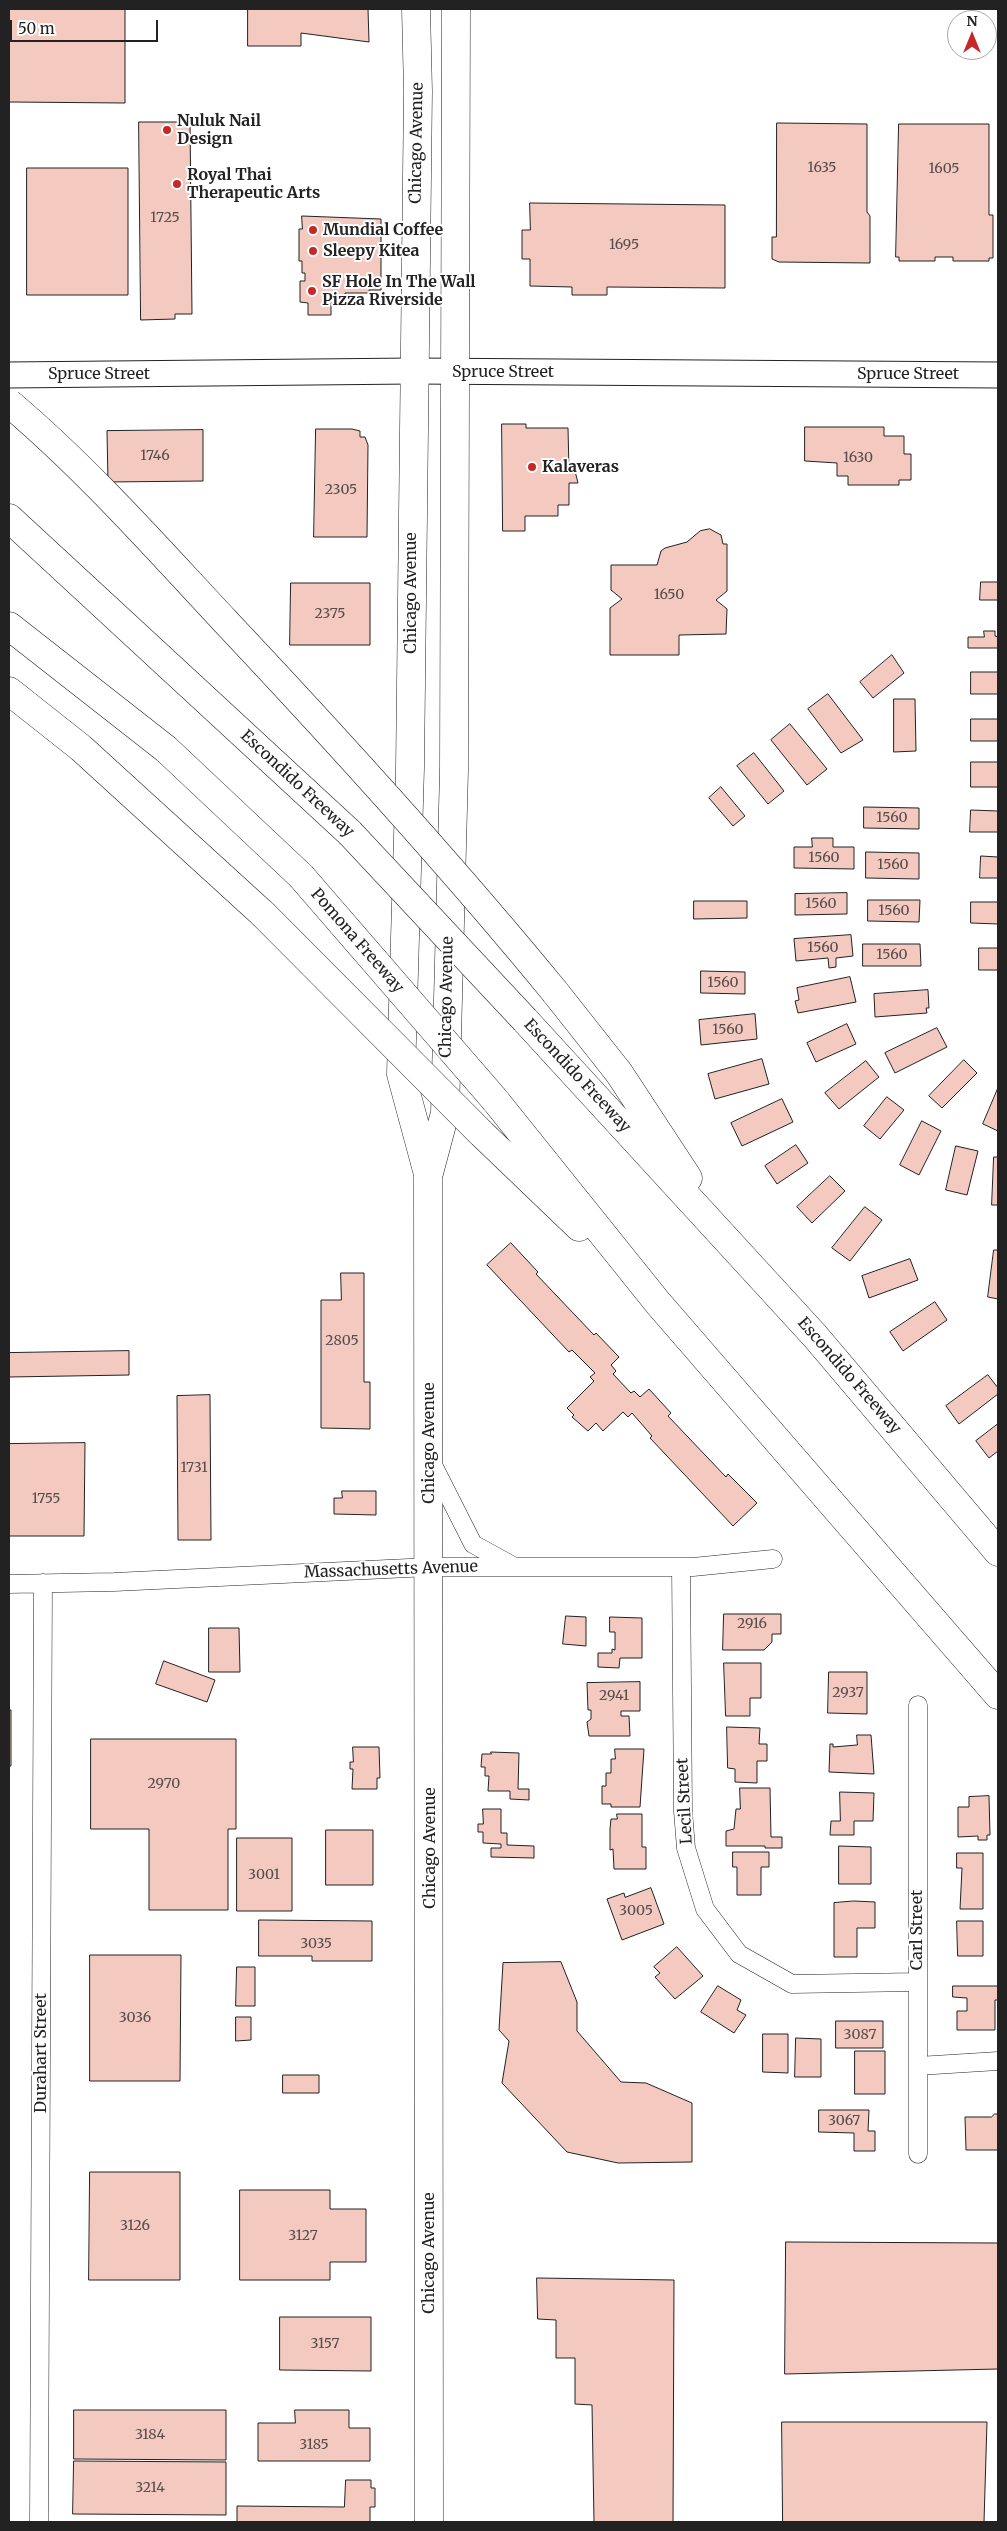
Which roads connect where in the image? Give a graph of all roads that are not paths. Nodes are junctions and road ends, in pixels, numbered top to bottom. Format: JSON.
{"nodes":[{"id":1,"x":416,"y":9,"type":"edge"},
{"id":2,"x":456,"y":9,"type":"edge"},
{"id":3,"x":413,"y":371,"type":"junction"},
{"id":4,"x":455,"y":372,"type":"junction"},
{"id":5,"x":9,"y":375,"type":"edge"},
{"id":6,"x":998,"y":375,"type":"edge"},
{"id":7,"x":9,"y":403,"type":"edge"},
{"id":8,"x":9,"y":518,"type":"edge"},
{"id":9,"x":9,"y":544,"type":"edge"},
{"id":10,"x":9,"y":626,"type":"edge"},
{"id":11,"x":128,"y":627,"type":"junction"},
{"id":12,"x":9,"y":691,"type":"edge"},
{"id":13,"x":428,"y":1174,"type":"junction"},
{"id":14,"x":731,"y":1244,"type":"junction"},
{"id":15,"x":658,"y":1303,"type":"junction"},
{"id":16,"x":429,"y":1457,"type":"junction"},
{"id":17,"x":998,"y":1552,"type":"edge"},
{"id":18,"x":773,"y":1558,"type":"dead end"},
{"id":19,"x":430,"y":1567,"type":"junction"},
{"id":20,"x":513,"y":1567,"type":"junction"},
{"id":21,"x":681,"y":1567,"type":"junction"},
{"id":22,"x":9,"y":1584,"type":"edge"},
{"id":23,"x":44,"y":1584,"type":"junction"},
{"id":24,"x":998,"y":1694,"type":"edge"},
{"id":25,"x":918,"y":1705,"type":"dead end"},
{"id":26,"x":917,"y":1982,"type":"junction"},
{"id":27,"x":998,"y":2061,"type":"edge"},
{"id":28,"x":918,"y":2066,"type":"junction"},
{"id":29,"x":918,"y":2154,"type":"dead end"},
{"id":30,"x":39,"y":2522,"type":"edge"},
{"id":31,"x":429,"y":2522,"type":"edge"}],
"edges":[{"from":1,"to":3,"type":"main road","name":"Chicago Avenue"},
{"from":2,"to":4,"type":"main road","name":"Chicago Avenue"},
{"from":3,"to":4,"type":"main road","name":"Spruce Street"},
{"from":3,"to":5,"type":"main road","name":"Spruce Street"},
{"from":3,"to":13,"type":"main road","name":"Chicago Avenue"},
{"from":4,"to":6,"type":"main road","name":"Spruce Street"},
{"from":4,"to":13,"type":"main road","name":"Chicago Avenue"},
{"from":7,"to":14,"type":"main road","bridge":true},
{"from":8,"to":11,"type":"main road"},
{"from":9,"to":11,"type":"main road"},
{"from":10,"to":15,"type":"main road","name":"Pomona Freeway","bridge":true},
{"from":11,"to":14,"type":"main road","name":"Escondido Freeway","bridge":true},
{"from":12,"to":15,"type":"main road","bridge":true},
{"from":13,"to":16,"type":"main road","name":"Chicago Avenue"},
{"from":14,"to":17,"type":"main road","name":"Escondido Freeway"},
{"from":15,"to":24,"type":"main road"},
{"from":16,"to":19,"type":"main road","name":"Chicago Avenue"},
{"from":16,"to":20,"type":"street"},
{"from":18,"to":21,"type":"street","name":"Massachusetts Avenue"},
{"from":19,"to":20,"type":"street","name":"Massachusetts Avenue"},
{"from":19,"to":23,"type":"street","name":"Massachusetts Avenue"},
{"from":19,"to":31,"type":"main road","name":"Chicago Avenue"},
{"from":20,"to":21,"type":"street","name":"Massachusetts Avenue"},
{"from":21,"to":26,"type":"street","name":"Lecil Street"},
{"from":22,"to":23,"type":"street","name":"Massachusetts Avenue"},
{"from":23,"to":30,"type":"street","name":"Durahart Street"},
{"from":25,"to":26,"type":"street","name":"Carl Street"},
{"from":26,"to":28,"type":"street","name":"Carl Street"},
{"from":27,"to":28,"type":"street"},
{"from":28,"to":29,"type":"street","name":"Carl Street"}]}
